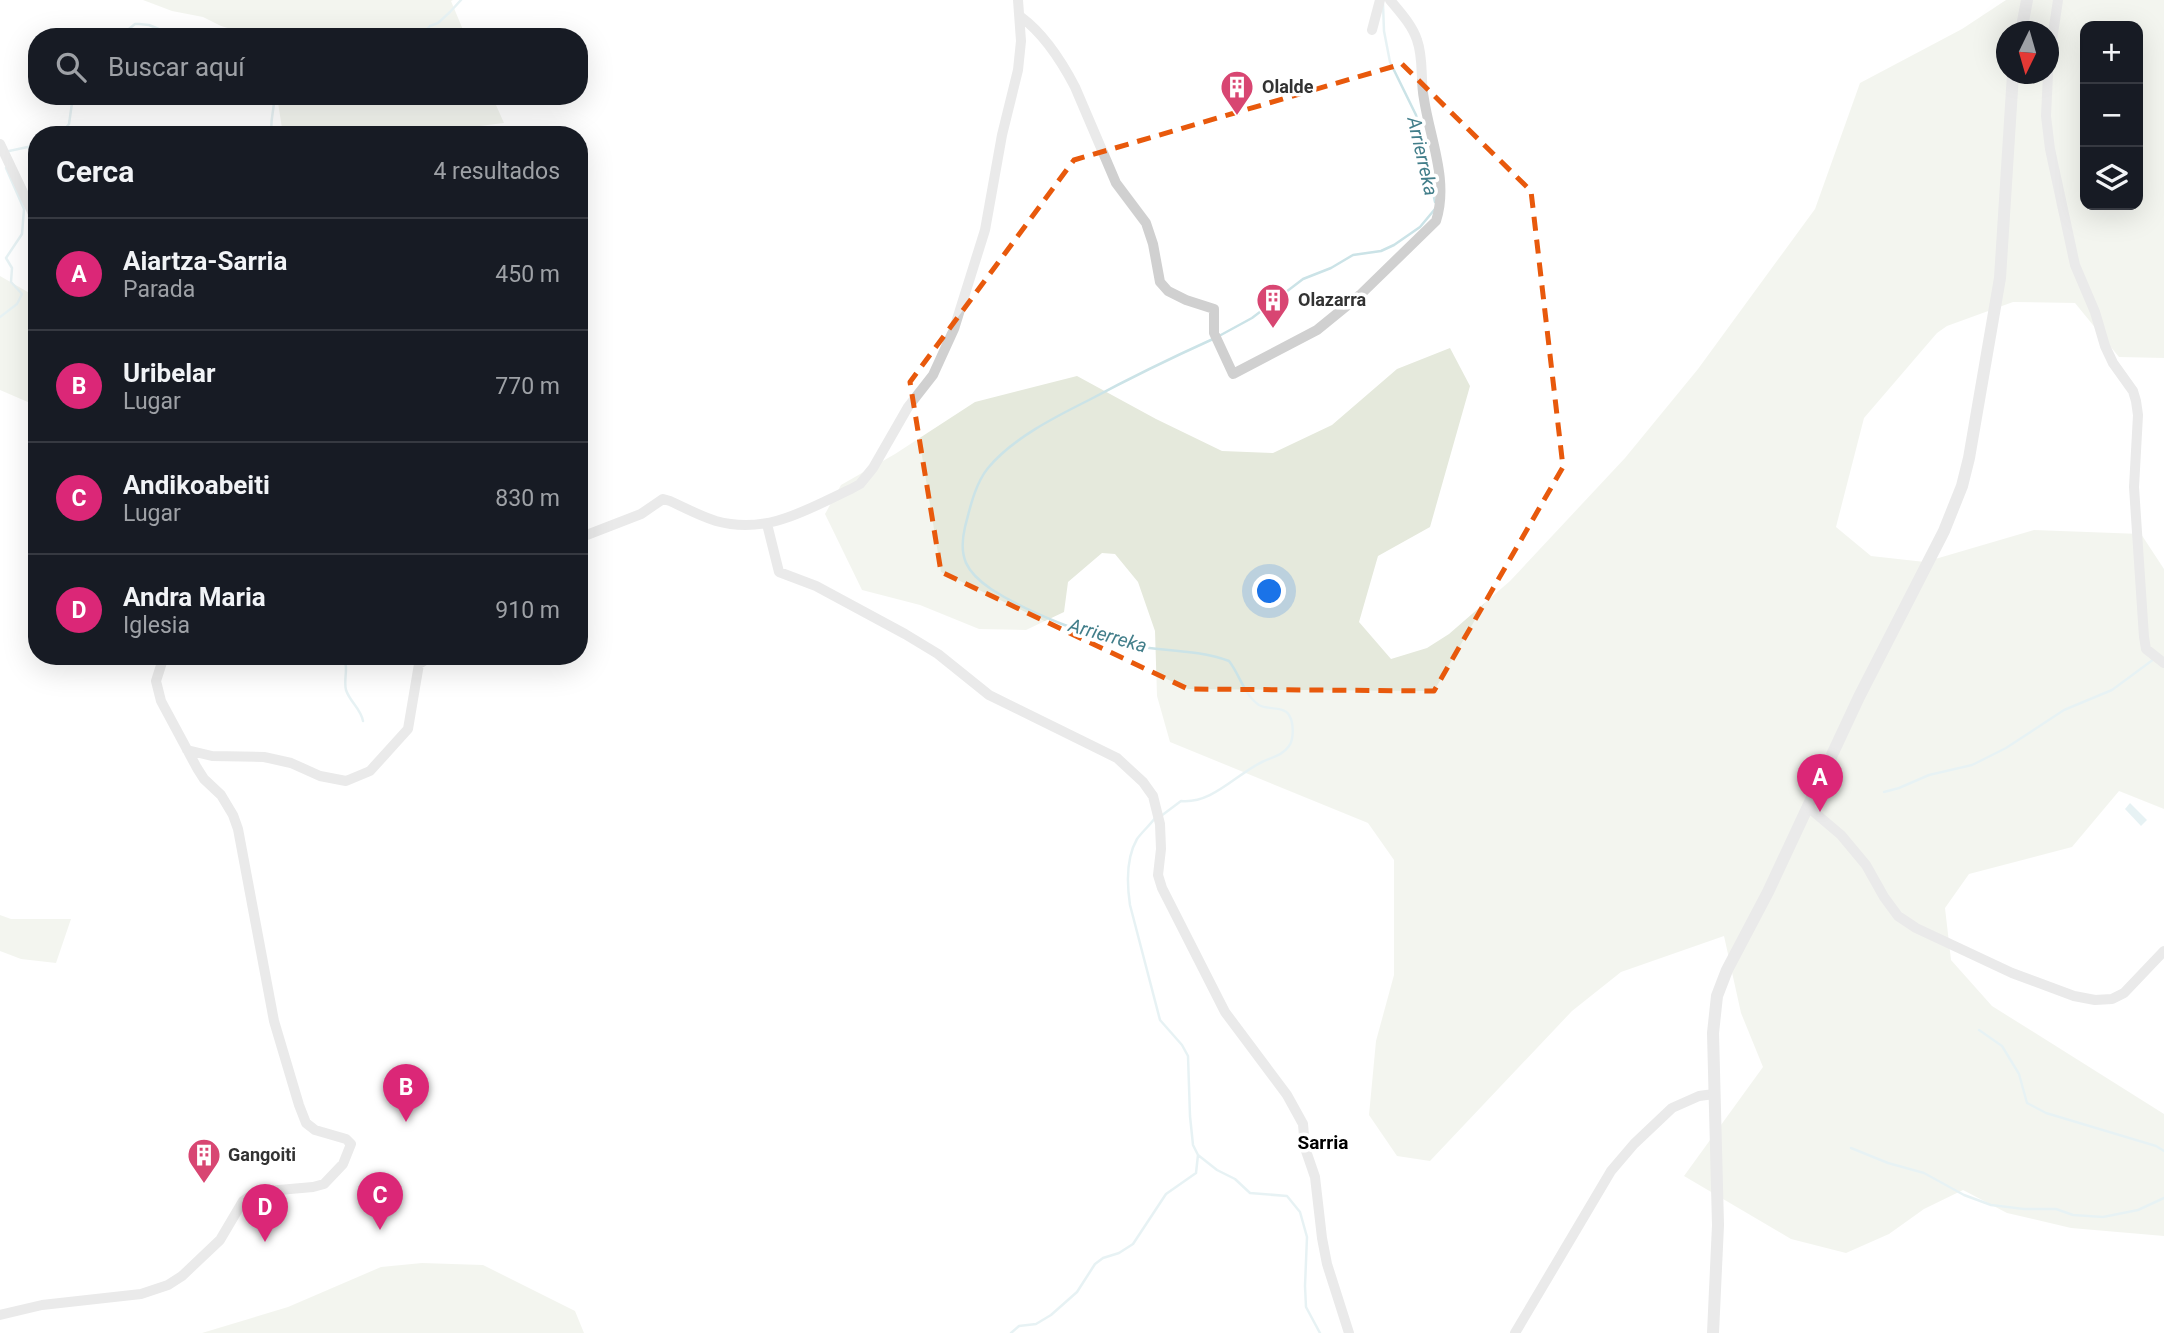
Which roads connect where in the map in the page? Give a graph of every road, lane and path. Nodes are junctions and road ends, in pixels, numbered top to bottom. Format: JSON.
{"nodes":[{"id":1,"x":1018,"y":0,"type":"edge"},
{"id":2,"x":1380,"y":0,"type":"edge"},
{"id":3,"x":1390,"y":0,"type":"edge"},
{"id":4,"x":2027,"y":0,"type":"edge"},
{"id":5,"x":2058,"y":0,"type":"edge"},
{"id":6,"x":1021,"y":17,"type":"junction"},
{"id":7,"x":2023,"y":21,"type":"edge"},
{"id":8,"x":2055,"y":21,"type":"edge"},
{"id":9,"x":1372,"y":30,"type":"dead end"},
{"id":10,"x":2012,"y":84,"type":"edge"},
{"id":11,"x":2048,"y":84,"type":"edge"},
{"id":12,"x":0,"y":144,"type":"edge"},
{"id":13,"x":28,"y":203,"type":"edge"},
{"id":14,"x":767,"y":524,"type":"junction"},
{"id":15,"x":588,"y":535,"type":"edge"},
{"id":16,"x":2162,"y":663,"type":"edge"},
{"id":17,"x":160,"y":665,"type":"edge"},
{"id":18,"x":419,"y":665,"type":"edge"},
{"id":19,"x":187,"y":750,"type":"junction"},
{"id":20,"x":1808,"y":807,"type":"junction"},
{"id":21,"x":2164,"y":951,"type":"edge"},
{"id":22,"x":1714,"y":1094,"type":"junction"},
{"id":23,"x":0,"y":1315,"type":"edge"},
{"id":24,"x":1349,"y":1333,"type":"edge"},
{"id":25,"x":1515,"y":1333,"type":"edge"},
{"id":26,"x":1713,"y":1333,"type":"edge"}],
"edges":[{"from":1,"to":6,"type":"street"},
{"from":2,"to":9,"type":"street"},
{"from":3,"to":6,"type":"street"},
{"from":4,"to":7,"type":"street"},
{"from":5,"to":8,"type":"street"},
{"from":6,"to":14,"type":"street"},
{"from":10,"to":20,"type":"street"},
{"from":11,"to":16,"type":"street"},
{"from":12,"to":13,"type":"street"},
{"from":14,"to":15,"type":"street"},
{"from":14,"to":24,"type":"street"},
{"from":17,"to":19,"type":"street"},
{"from":18,"to":19,"type":"street"},
{"from":19,"to":23,"type":"street"},
{"from":20,"to":21,"type":"street"},
{"from":20,"to":22,"type":"street"},
{"from":22,"to":25,"type":"street"},
{"from":22,"to":26,"type":"street"}]}
